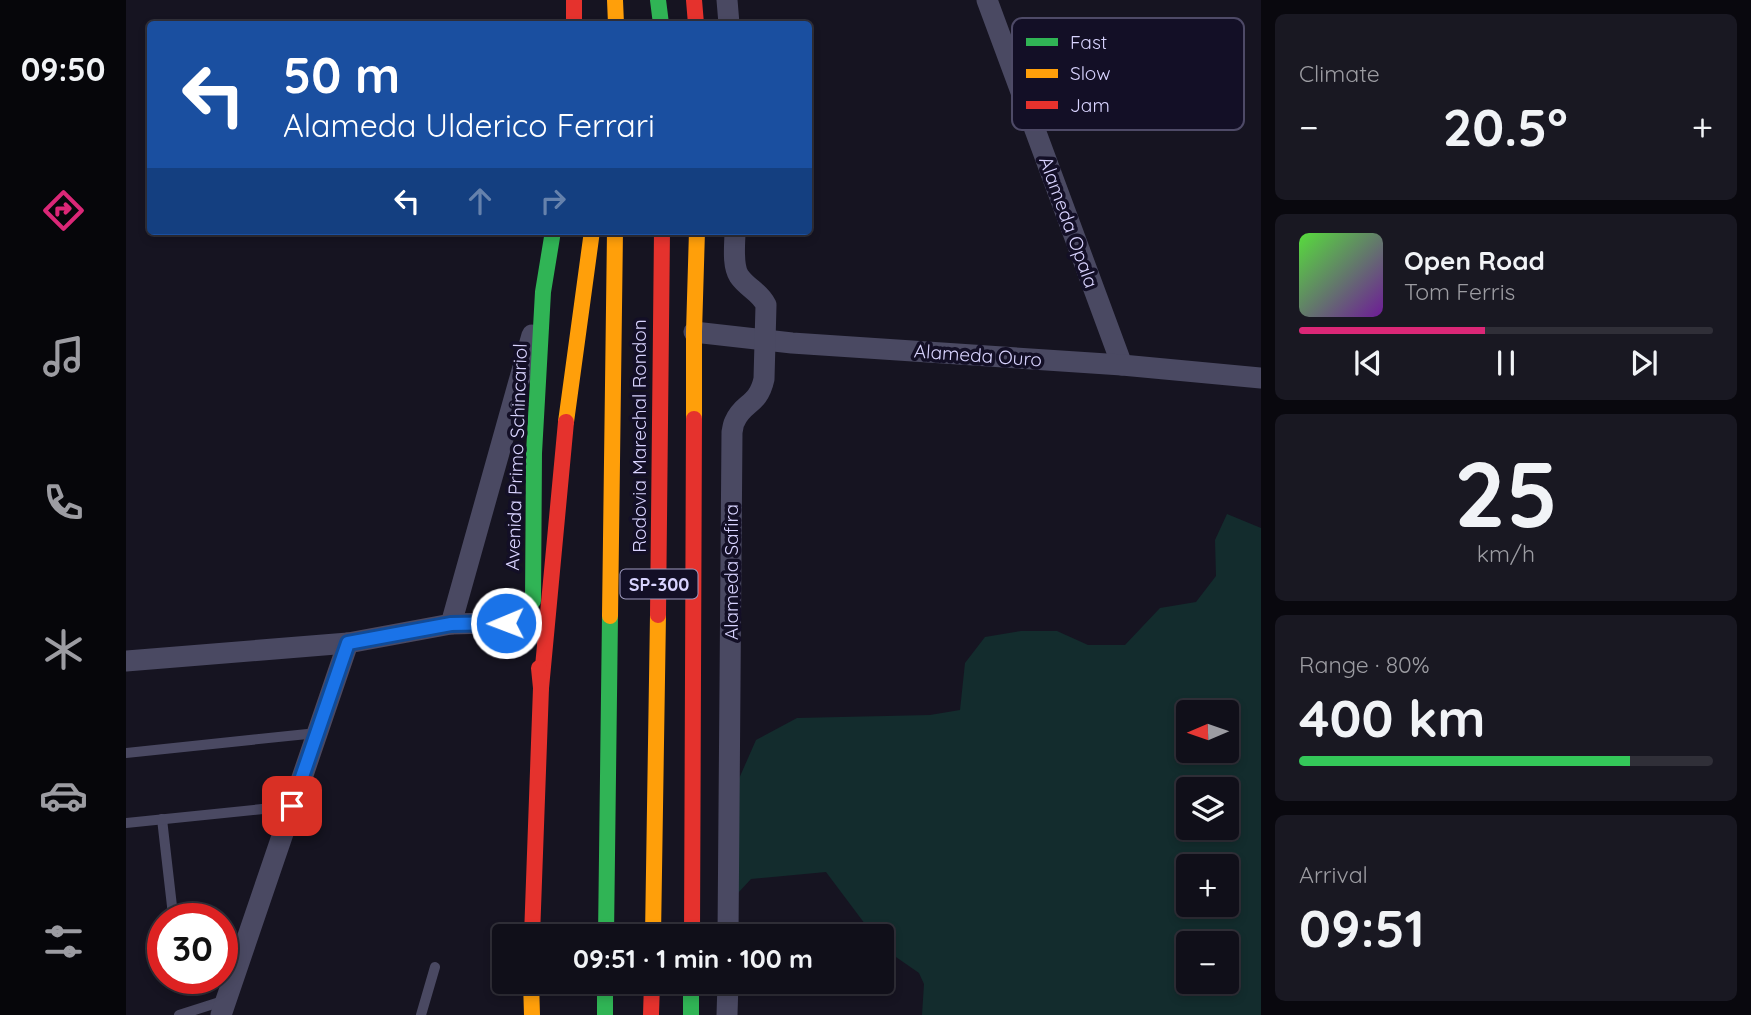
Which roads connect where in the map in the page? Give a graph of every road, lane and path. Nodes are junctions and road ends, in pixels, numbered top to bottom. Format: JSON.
{"nodes":[{"id":1,"x":574,"y":0,"type":"edge"},
{"id":2,"x":615,"y":0,"type":"edge"},
{"id":3,"x":659,"y":0,"type":"edge"},
{"id":4,"x":694,"y":0,"type":"edge"},
{"id":5,"x":727,"y":0,"type":"edge"},
{"id":6,"x":987,"y":0,"type":"edge"},
{"id":7,"x":574,"y":21,"type":"edge"},
{"id":8,"x":616,"y":21,"type":"edge"},
{"id":9,"x":661,"y":21,"type":"edge"},
{"id":10,"x":696,"y":21,"type":"edge"},
{"id":11,"x":729,"y":21,"type":"edge"},
{"id":12,"x":1012,"y":68,"type":"edge"},
{"id":13,"x":1035,"y":130,"type":"edge"},
{"id":14,"x":552,"y":235,"type":"edge"},
{"id":15,"x":591,"y":235,"type":"edge"},
{"id":16,"x":615,"y":235,"type":"edge"},
{"id":17,"x":662,"y":235,"type":"edge"},
{"id":18,"x":697,"y":235,"type":"edge"},
{"id":19,"x":735,"y":235,"type":"edge"},
{"id":20,"x":543,"y":292,"type":"junction"},
{"id":21,"x":694,"y":331,"type":"junction"},
{"id":22,"x":765,"y":341,"type":"junction"},
{"id":23,"x":1122,"y":365,"type":"junction"},
{"id":24,"x":1261,"y":378,"type":"edge"},
{"id":25,"x":533,"y":622,"type":"junction"},
{"id":26,"x":451,"y":624,"type":"junction"},
{"id":27,"x":348,"y":643,"type":"junction"},
{"id":28,"x":126,"y":661,"type":"edge"},
{"id":29,"x":541,"y":688,"type":"junction"},
{"id":30,"x":317,"y":733,"type":"junction"},
{"id":31,"x":126,"y":753,"type":"edge"},
{"id":32,"x":292,"y":806,"type":"junction"},
{"id":33,"x":162,"y":819,"type":"junction"},
{"id":34,"x":126,"y":822,"type":"edge"},
{"id":35,"x":172,"y":903,"type":"edge"},
{"id":36,"x":532,"y":924,"type":"edge"},
{"id":37,"x":606,"y":924,"type":"edge"},
{"id":38,"x":653,"y":924,"type":"edge"},
{"id":39,"x":692,"y":924,"type":"edge"},
{"id":40,"x":728,"y":924,"type":"edge"},
{"id":41,"x":435,"y":967,"type":"dead end"},
{"id":42,"x":531,"y":994,"type":"edge"},
{"id":43,"x":605,"y":994,"type":"edge"},
{"id":44,"x":652,"y":994,"type":"edge"},
{"id":45,"x":691,"y":994,"type":"edge"},
{"id":46,"x":727,"y":994,"type":"edge"},
{"id":47,"x":223,"y":1007,"type":"edge"},
{"id":48,"x":179,"y":1015,"type":"edge"},
{"id":49,"x":421,"y":1015,"type":"edge"},
{"id":50,"x":532,"y":1015,"type":"edge"},
{"id":51,"x":605,"y":1015,"type":"edge"},
{"id":52,"x":651,"y":1015,"type":"edge"},
{"id":53,"x":691,"y":1015,"type":"edge"},
{"id":54,"x":727,"y":1015,"type":"edge"}],
"edges":[{"from":1,"to":7,"type":"main road"},
{"from":2,"to":8,"type":"main road"},
{"from":3,"to":9,"type":"main road"},
{"from":4,"to":10,"type":"main road"},
{"from":5,"to":11,"type":"street"},
{"from":6,"to":12,"type":"street","name":"Alameda Opala"},
{"from":13,"to":23,"type":"street","name":"Alameda Opala"},
{"from":14,"to":20,"type":"main road","name":"Avenida Primo Schincariol"},
{"from":15,"to":29,"type":"main road"},
{"from":16,"to":37,"type":"main road","name":"Rodovia Marechal Rondon","number":"SP-300"},
{"from":17,"to":38,"type":"main road","name":"Rodovia Marechal Rondon","number":"SP-300"},
{"from":18,"to":21,"type":"main road"},
{"from":19,"to":22,"type":"street","name":"Alameda Safira"},
{"from":20,"to":25,"type":"main road","name":"Avenida Primo Schincariol"},
{"from":20,"to":26,"type":"street"},
{"from":21,"to":22,"type":"street","name":"Alameda Ouro"},
{"from":21,"to":39,"type":"main road"},
{"from":22,"to":23,"type":"street","name":"Alameda Ouro"},
{"from":22,"to":40,"type":"street","name":"Alameda Safira"},
{"from":23,"to":24,"type":"street","name":"Alameda Ouro"},
{"from":25,"to":26,"type":"street"},
{"from":25,"to":29,"type":"main road","name":"Avenida Primo Schincariol"},
{"from":26,"to":27,"type":"street"},
{"from":27,"to":28,"type":"street"},
{"from":27,"to":30,"type":"street"},
{"from":29,"to":36,"type":"main road","name":"Avenida Primo Schincariol"},
{"from":30,"to":31,"type":"lane"},
{"from":30,"to":32,"type":"street"},
{"from":32,"to":33,"type":"lane"},
{"from":32,"to":47,"type":"street"},
{"from":33,"to":34,"type":"lane"},
{"from":33,"to":35,"type":"lane"},
{"from":41,"to":49,"type":"lane"},
{"from":42,"to":50,"type":"main road"},
{"from":43,"to":51,"type":"main road"},
{"from":44,"to":52,"type":"main road"},
{"from":45,"to":53,"type":"main road"},
{"from":46,"to":54,"type":"street"},
{"from":47,"to":48,"type":"lane"}]}
